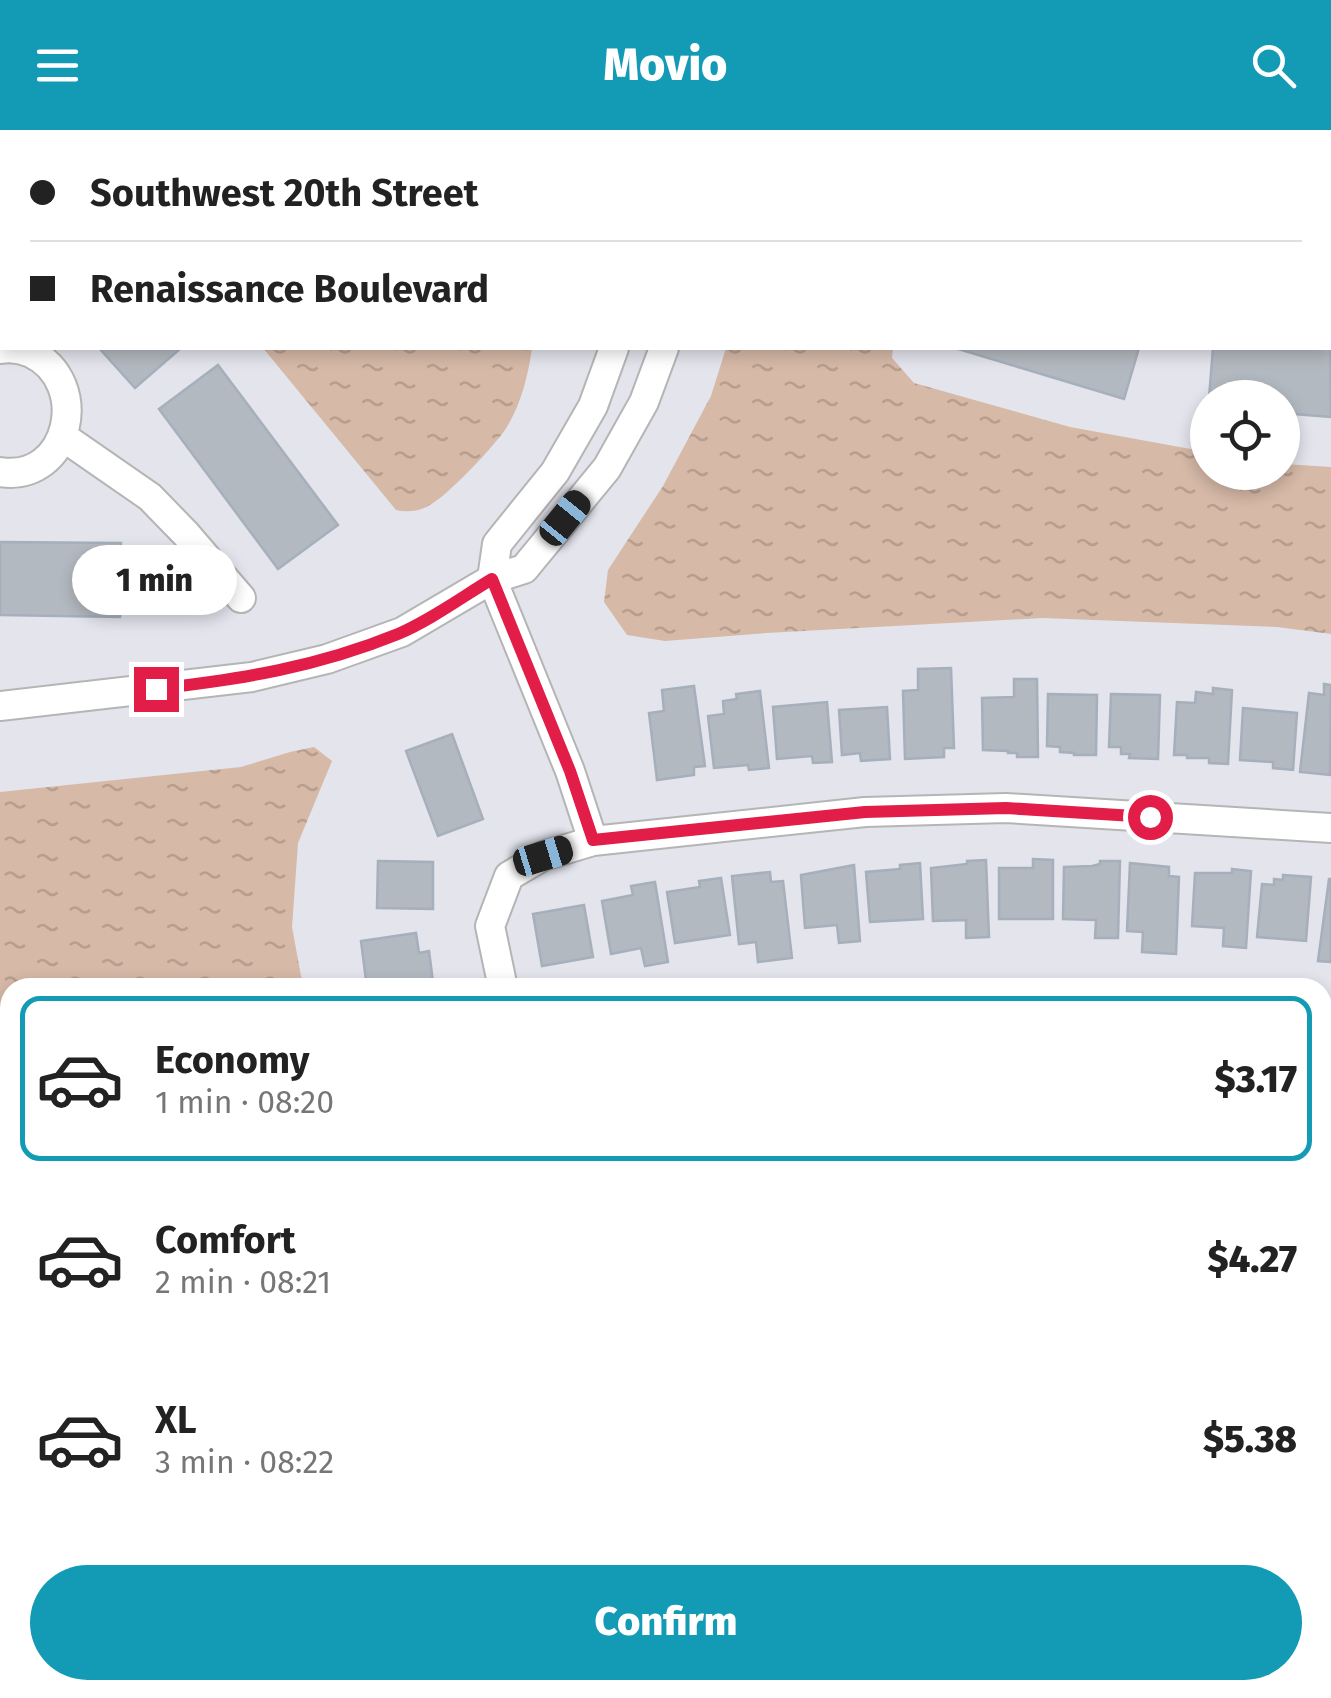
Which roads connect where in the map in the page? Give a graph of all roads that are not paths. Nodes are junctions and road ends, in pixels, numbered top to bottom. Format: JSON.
{"nodes":[{"id":1,"x":26,"y":350,"type":"edge"},
{"id":2,"x":613,"y":350,"type":"edge"},
{"id":3,"x":663,"y":350,"type":"edge"},
{"id":4,"x":62,"y":436,"type":"junction"},
{"id":5,"x":0,"y":472,"type":"edge"},
{"id":6,"x":492,"y":579,"type":"junction"},
{"id":7,"x":241,"y":598,"type":"dead end"},
{"id":8,"x":0,"y":706,"type":"edge"},
{"id":9,"x":1331,"y":828,"type":"edge"},
{"id":10,"x":593,"y":840,"type":"junction"},
{"id":11,"x":501,"y":978,"type":"edge"}],
"edges":[{"from":1,"to":4,"type":"street"},
{"from":2,"to":6,"type":"street"},
{"from":3,"to":6,"type":"street"},
{"from":4,"to":5,"type":"street"},
{"from":4,"to":7,"type":"street"},
{"from":6,"to":8,"type":"street"},
{"from":6,"to":10,"type":"street"},
{"from":9,"to":10,"type":"street"},
{"from":10,"to":11,"type":"street"}]}
